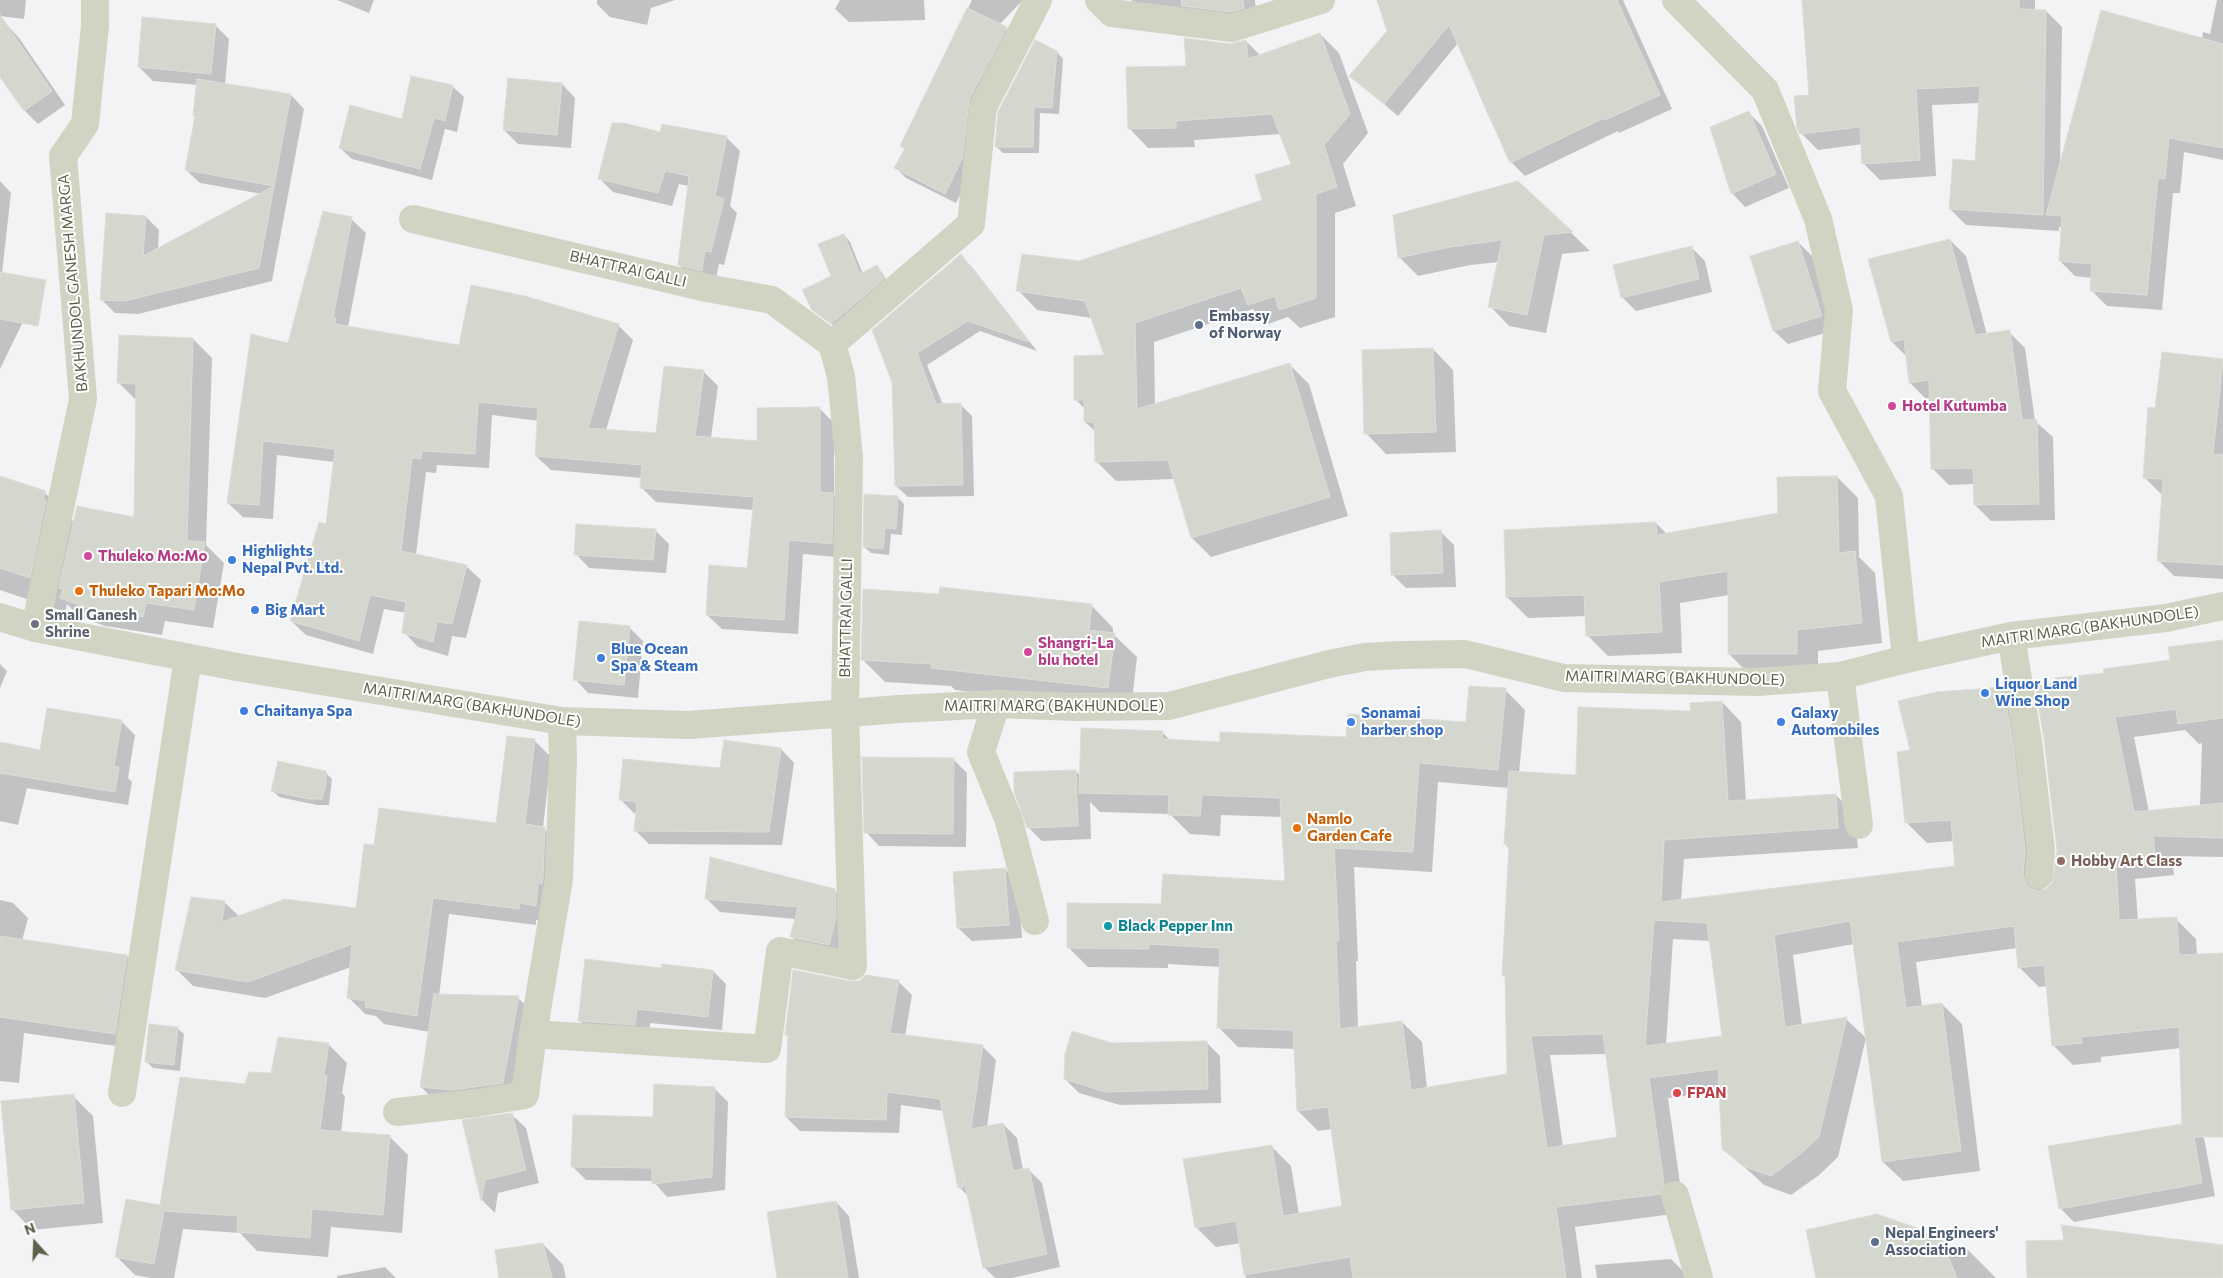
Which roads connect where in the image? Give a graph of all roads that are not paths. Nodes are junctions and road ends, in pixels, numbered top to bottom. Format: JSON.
{"nodes":[{"id":1,"x":95,"y":0,"type":"edge"},
{"id":2,"x":1038,"y":0,"type":"edge"},
{"id":3,"x":1099,"y":0,"type":"edge"},
{"id":4,"x":1321,"y":0,"type":"edge"},
{"id":5,"x":1676,"y":0,"type":"edge"},
{"id":6,"x":413,"y":219,"type":"dead end"},
{"id":7,"x":832,"y":344,"type":"junction"},
{"id":8,"x":2223,"y":606,"type":"edge"},
{"id":9,"x":0,"y":617,"type":"edge"},
{"id":10,"x":36,"y":628,"type":"junction"},
{"id":11,"x":2011,"y":636,"type":"junction"},
{"id":12,"x":188,"y":658,"type":"junction"},
{"id":13,"x":1906,"y":658,"type":"junction"},
{"id":14,"x":1840,"y":676,"type":"junction"},
{"id":15,"x":996,"y":704,"type":"junction"},
{"id":16,"x":845,"y":714,"type":"junction"},
{"id":17,"x":562,"y":721,"type":"junction"},
{"id":18,"x":1859,"y":825,"type":"dead end"},
{"id":19,"x":2039,"y":875,"type":"dead end"},
{"id":20,"x":1035,"y":921,"type":"dead end"},
{"id":21,"x":533,"y":1034,"type":"junction"},
{"id":22,"x":122,"y":1093,"type":"dead end"},
{"id":23,"x":397,"y":1112,"type":"dead end"},
{"id":24,"x":1675,"y":1195,"type":"dead end"},
{"id":25,"x":1699,"y":1278,"type":"edge"}],
"edges":[{"from":1,"to":10,"type":"street","name":"BAKHUNDOL GANESH MARGA"},
{"from":2,"to":7,"type":"street"},
{"from":3,"to":4,"type":"street"},
{"from":5,"to":13,"type":"street"},
{"from":6,"to":7,"type":"street","name":"BHATTRAI GALLI"},
{"from":7,"to":16,"type":"street","name":"BHATTRAI GALLI"},
{"from":8,"to":11,"type":"street","name":"MAITRI MARG (BAKHUNDOLE)"},
{"from":9,"to":10,"type":"street","name":"MAITRI MARG (BAKHUNDOLE)"},
{"from":10,"to":12,"type":"street","name":"MAITRI MARG (BAKHUNDOLE)"},
{"from":11,"to":13,"type":"street","name":"MAITRI MARG (BAKHUNDOLE)"},
{"from":11,"to":19,"type":"street"},
{"from":12,"to":17,"type":"street","name":"MAITRI MARG (BAKHUNDOLE)"},
{"from":12,"to":22,"type":"street"},
{"from":13,"to":14,"type":"street","name":"MAITRI MARG (BAKHUNDOLE)"},
{"from":14,"to":15,"type":"street","name":"MAITRI MARG (BAKHUNDOLE)"},
{"from":14,"to":18,"type":"street"},
{"from":15,"to":16,"type":"street","name":"MAITRI MARG (BAKHUNDOLE)"},
{"from":15,"to":20,"type":"street"},
{"from":16,"to":17,"type":"street","name":"MAITRI MARG (BAKHUNDOLE)"},
{"from":16,"to":21,"type":"street","name":"BHATTRAI GALLI"},
{"from":17,"to":21,"type":"street"},
{"from":21,"to":23,"type":"street"},
{"from":24,"to":25,"type":"street"}]}
